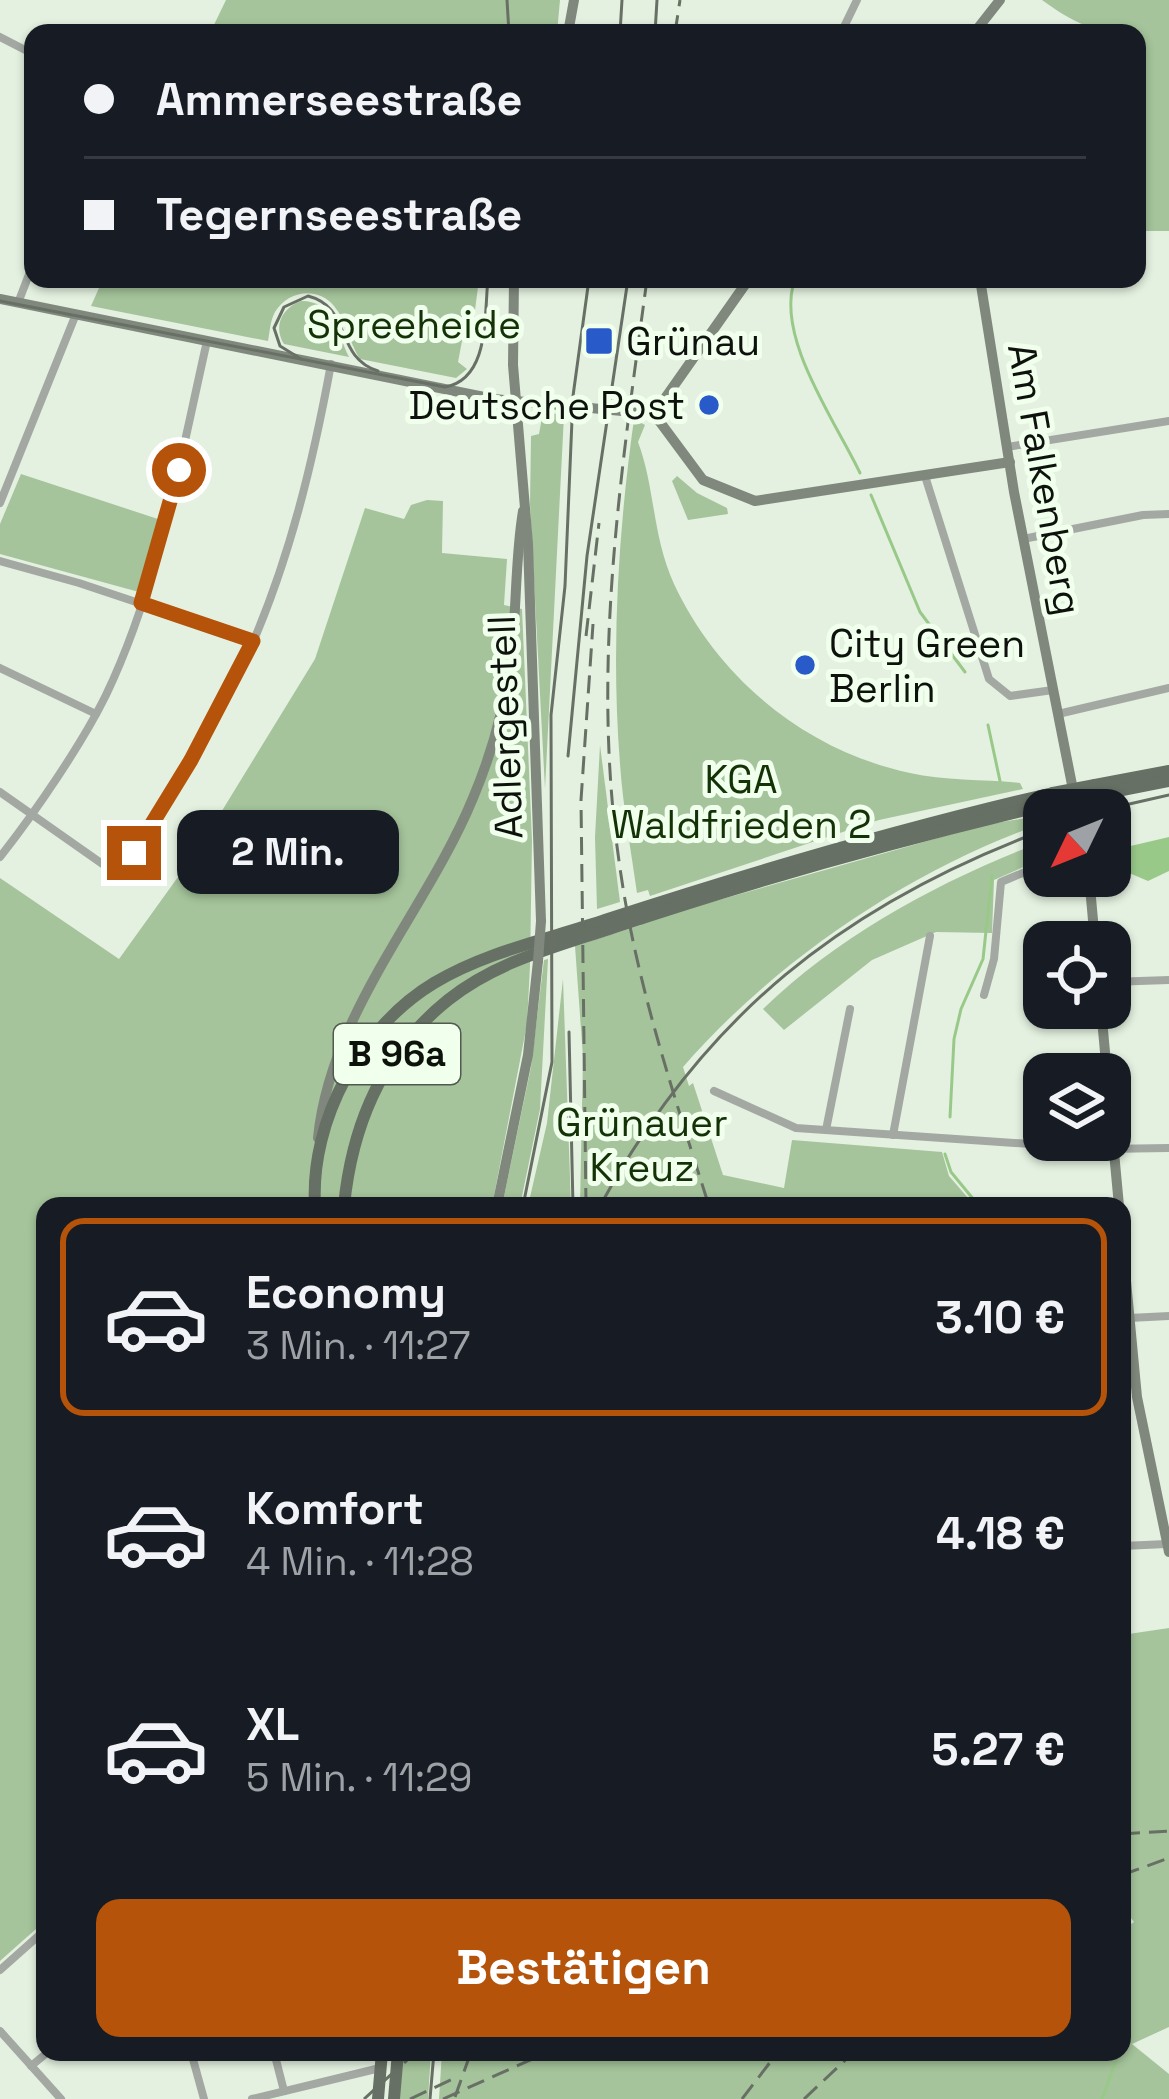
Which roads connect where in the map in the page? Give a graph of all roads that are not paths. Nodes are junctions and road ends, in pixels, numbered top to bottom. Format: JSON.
{"nodes":[{"id":1,"x":1000,"y":0,"type":"edge"},
{"id":2,"x":981,"y":24,"type":"edge"},
{"id":3,"x":24,"y":286,"type":"edge"},
{"id":4,"x":514,"y":288,"type":"edge"},
{"id":5,"x":743,"y":288,"type":"edge"},
{"id":6,"x":981,"y":288,"type":"edge"},
{"id":7,"x":0,"y":299,"type":"edge"},
{"id":8,"x":18,"y":302,"type":"junction"},
{"id":9,"x":76,"y":314,"type":"junction"},
{"id":10,"x":207,"y":339,"type":"junction"},
{"id":11,"x":332,"y":364,"type":"junction"},
{"id":12,"x":518,"y":401,"type":"junction"},
{"id":13,"x":654,"y":414,"type":"junction"},
{"id":14,"x":1169,"y":421,"type":"edge"},
{"id":15,"x":1007,"y":447,"type":"junction"},
{"id":16,"x":1010,"y":462,"type":"junction"},
{"id":17,"x":926,"y":476,"type":"junction"},
{"id":18,"x":0,"y":503,"type":"edge"},
{"id":19,"x":523,"y":511,"type":"junction"},
{"id":20,"x":1169,"y":514,"type":"edge"},
{"id":21,"x":1023,"y":539,"type":"junction"},
{"id":22,"x":0,"y":561,"type":"edge"},
{"id":23,"x":141,"y":603,"type":"junction"},
{"id":24,"x":253,"y":641,"type":"junction"},
{"id":25,"x":0,"y":668,"type":"edge"},
{"id":26,"x":1169,"y":688,"type":"edge"},
{"id":27,"x":1053,"y":690,"type":"junction"},
{"id":28,"x":96,"y":714,"type":"junction"},
{"id":29,"x":1058,"y":714,"type":"junction"},
{"id":30,"x":1169,"y":771,"type":"edge"},
{"id":31,"x":1169,"y":781,"type":"edge"},
{"id":32,"x":1073,"y":789,"type":"edge"},
{"id":33,"x":1100,"y":789,"type":"edge"},
{"id":34,"x":1104,"y":789,"type":"edge"},
{"id":35,"x":0,"y":792,"type":"edge"},
{"id":36,"x":1023,"y":806,"type":"edge"},
{"id":37,"x":30,"y":813,"type":"junction"},
{"id":38,"x":0,"y":857,"type":"edge"},
{"id":39,"x":780,"y":872,"type":"junction"},
{"id":40,"x":1023,"y":873,"type":"edge"},
{"id":41,"x":930,"y":936,"type":"dead end"},
{"id":42,"x":1169,"y":980,"type":"edge"},
{"id":43,"x":1131,"y":981,"type":"edge"},
{"id":44,"x":984,"y":995,"type":"dead end"},
{"id":45,"x":850,"y":1009,"type":"dead end"},
{"id":46,"x":714,"y":1090,"type":"dead end"},
{"id":47,"x":826,"y":1130,"type":"junction"},
{"id":48,"x":892,"y":1136,"type":"junction"},
{"id":49,"x":1023,"y":1144,"type":"edge"},
{"id":50,"x":1169,"y":1148,"type":"edge"},
{"id":51,"x":1131,"y":1149,"type":"edge"},
{"id":52,"x":1115,"y":1161,"type":"edge"},
{"id":53,"x":315,"y":1171,"type":"junction"},
{"id":54,"x":315,"y":1197,"type":"edge"},
{"id":55,"x":345,"y":1197,"type":"edge"},
{"id":56,"x":499,"y":1197,"type":"edge"},
{"id":57,"x":1118,"y":1197,"type":"edge"},
{"id":58,"x":1169,"y":1316,"type":"edge"},
{"id":59,"x":1131,"y":1318,"type":"edge"},
{"id":60,"x":1131,"y":1338,"type":"edge"},
{"id":61,"x":1131,"y":1546,"type":"edge"},
{"id":62,"x":1168,"y":1548,"type":"edge"},
{"id":63,"x":36,"y":1938,"type":"edge"},
{"id":64,"x":0,"y":1970,"type":"edge"},
{"id":65,"x":0,"y":2031,"type":"edge"},
{"id":66,"x":37,"y":2061,"type":"edge"},
{"id":67,"x":193,"y":2061,"type":"edge"},
{"id":68,"x":276,"y":2061,"type":"edge"},
{"id":69,"x":381,"y":2061,"type":"edge"},
{"id":70,"x":397,"y":2061,"type":"edge"},
{"id":71,"x":31,"y":2066,"type":"junction"},
{"id":72,"x":380,"y":2068,"type":"junction"},
{"id":73,"x":284,"y":2091,"type":"junction"},
{"id":74,"x":61,"y":2099,"type":"edge"},
{"id":75,"x":204,"y":2099,"type":"edge"},
{"id":76,"x":252,"y":2099,"type":"edge"},
{"id":77,"x":377,"y":2099,"type":"edge"},
{"id":78,"x":394,"y":2099,"type":"edge"}],
"edges":[{"from":1,"to":2,"type":"main road"},
{"from":3,"to":8,"type":"street"},
{"from":4,"to":12,"type":"main road","name":"Adlergestell"},
{"from":5,"to":13,"type":"main road"},
{"from":6,"to":15,"type":"main road","name":"Am Falkenberg"},
{"from":7,"to":8,"type":"main road"},
{"from":8,"to":9,"type":"main road"},
{"from":9,"to":10,"type":"main road"},
{"from":9,"to":18,"type":"street"},
{"from":10,"to":11,"type":"main road"},
{"from":10,"to":23,"type":"street"},
{"from":11,"to":12,"type":"main road"},
{"from":11,"to":24,"type":"street"},
{"from":12,"to":13,"type":"main road"},
{"from":12,"to":19,"type":"main road","name":"Adlergestell"},
{"from":13,"to":17,"type":"main road"},
{"from":14,"to":15,"type":"street"},
{"from":15,"to":16,"type":"main road","name":"Am Falkenberg"},
{"from":16,"to":17,"type":"main road"},
{"from":16,"to":21,"type":"main road","name":"Am Falkenberg"},
{"from":17,"to":27,"type":"street"},
{"from":19,"to":53,"type":"main road","name":"Adlergestell"},
{"from":19,"to":56,"type":"main road","name":"Adlergestell","bridge":true},
{"from":20,"to":21,"type":"street"},
{"from":21,"to":27,"type":"main road","name":"Am Falkenberg"},
{"from":22,"to":23,"type":"street"},
{"from":23,"to":24,"type":"street"},
{"from":23,"to":28,"type":"street"},
{"from":24,"to":37,"type":"street"},
{"from":25,"to":28,"type":"street"},
{"from":26,"to":29,"type":"street"},
{"from":27,"to":29,"type":"main road","name":"Am Falkenberg"},
{"from":28,"to":37,"type":"street"},
{"from":29,"to":32,"type":"main road","name":"Am Falkenberg"},
{"from":30,"to":33,"type":"main road","number":"B 96a"},
{"from":31,"to":34,"type":"main road","number":"B 96a"},
{"from":35,"to":37,"type":"street"},
{"from":36,"to":39,"type":"main road","number":"B 96a","bridge":true},
{"from":37,"to":38,"type":"street"},
{"from":39,"to":53,"type":"main road","name":"Adlergestell","number":"B 96a"},
{"from":39,"to":55,"type":"main road","number":"B 96a"},
{"from":40,"to":44,"type":"street"},
{"from":41,"to":48,"type":"street"},
{"from":42,"to":43,"type":"street"},
{"from":45,"to":47,"type":"street"},
{"from":46,"to":47,"type":"street"},
{"from":47,"to":48,"type":"street"},
{"from":48,"to":49,"type":"street"},
{"from":50,"to":51,"type":"street"},
{"from":52,"to":57,"type":"main road"},
{"from":53,"to":54,"type":"main road","name":"Adlergestell","number":"B 96a"},
{"from":58,"to":59,"type":"street"},
{"from":60,"to":62,"type":"main road"},
{"from":61,"to":62,"type":"street"},
{"from":63,"to":64,"type":"street"},
{"from":65,"to":71,"type":"street"},
{"from":66,"to":71,"type":"street"},
{"from":67,"to":75,"type":"street"},
{"from":68,"to":73,"type":"street"},
{"from":69,"to":72,"type":"main road"},
{"from":70,"to":78,"type":"main road"},
{"from":71,"to":74,"type":"street"},
{"from":72,"to":73,"type":"street"},
{"from":72,"to":77,"type":"main road"},
{"from":73,"to":76,"type":"street"}]}
